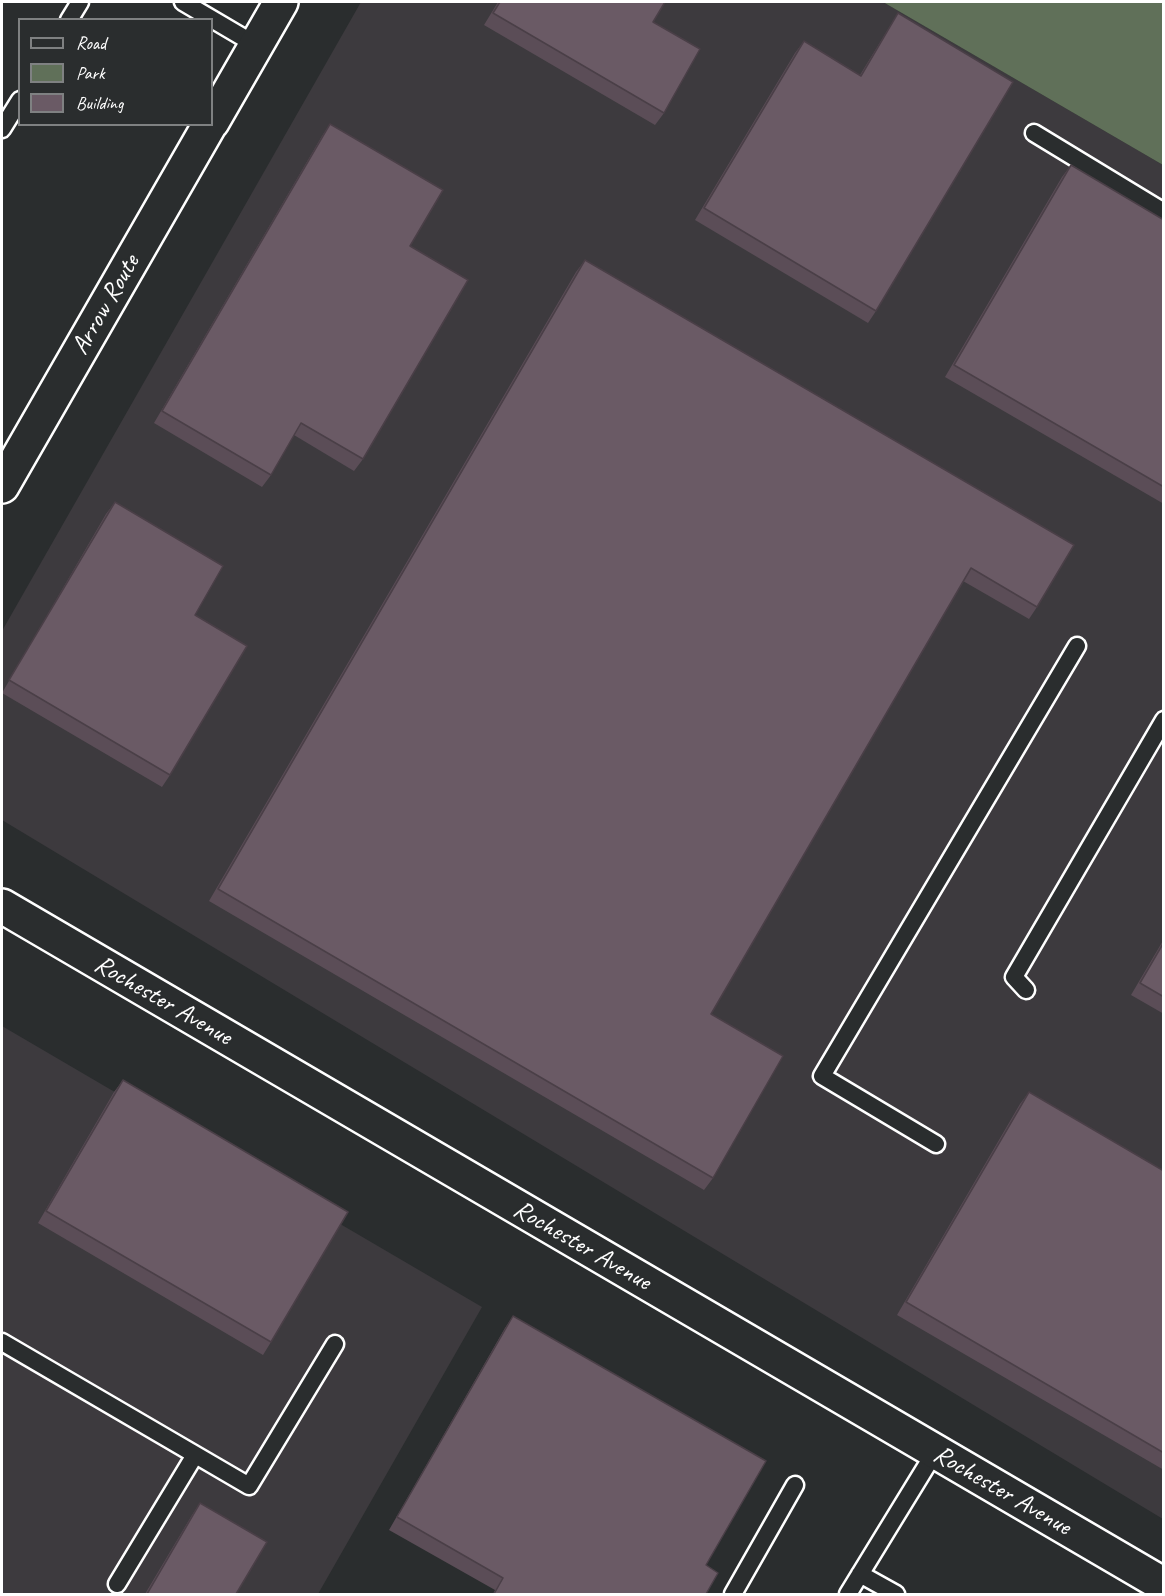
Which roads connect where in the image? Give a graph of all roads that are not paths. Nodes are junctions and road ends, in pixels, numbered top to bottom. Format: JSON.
{"nodes":[{"id":1,"x":80,"y":2,"type":"edge"},
{"id":2,"x":183,"y":2,"type":"edge"},
{"id":3,"x":281,"y":2,"type":"edge"},
{"id":4,"x":70,"y":18,"type":"edge"},
{"id":5,"x":210,"y":18,"type":"edge"},
{"id":6,"x":213,"y":20,"type":"edge"},
{"id":7,"x":256,"y":45,"type":"junction"},
{"id":8,"x":18,"y":103,"type":"edge"},
{"id":9,"x":213,"y":120,"type":"edge"},
{"id":10,"x":209,"y":126,"type":"edge"},
{"id":11,"x":2,"y":129,"type":"edge"},
{"id":12,"x":1034,"y":133,"type":"dead end"},
{"id":13,"x":1164,"y":212,"type":"edge"},
{"id":14,"x":2,"y":486,"type":"edge"},
{"id":15,"x":1077,"y":646,"type":"dead end"},
{"id":16,"x":1164,"y":720,"type":"edge"},
{"id":17,"x":2,"y":906,"type":"edge"},
{"id":18,"x":1026,"y":990,"type":"dead end"},
{"id":19,"x":936,"y":1144,"type":"dead end"},
{"id":20,"x":2,"y":1342,"type":"edge"},
{"id":21,"x":335,"y":1344,"type":"dead end"},
{"id":22,"x":935,"y":1452,"type":"junction"},
{"id":23,"x":195,"y":1455,"type":"junction"},
{"id":24,"x":795,"y":1485,"type":"dead end"},
{"id":25,"x":860,"y":1574,"type":"junction"},
{"id":26,"x":117,"y":1584,"type":"dead end"},
{"id":27,"x":1164,"y":1585,"type":"edge"},
{"id":28,"x":733,"y":1594,"type":"edge"},
{"id":29,"x":848,"y":1594,"type":"edge"},
{"id":30,"x":896,"y":1594,"type":"edge"}],
"edges":[{"from":1,"to":4,"type":"lane"},
{"from":2,"to":5,"type":"lane"},
{"from":3,"to":7,"type":"main road","name":"Arrow Route"},
{"from":6,"to":7,"type":"lane"},
{"from":7,"to":9,"type":"main road","name":"Arrow Route"},
{"from":8,"to":11,"type":"lane"},
{"from":10,"to":14,"type":"main road","name":"Arrow Route"},
{"from":12,"to":13,"type":"lane"},
{"from":15,"to":19,"type":"lane"},
{"from":16,"to":18,"type":"lane"},
{"from":17,"to":22,"type":"main road","name":"Rochester Avenue"},
{"from":20,"to":23,"type":"lane"},
{"from":21,"to":23,"type":"lane"},
{"from":22,"to":25,"type":"lane"},
{"from":22,"to":27,"type":"main road","name":"Rochester Avenue"},
{"from":23,"to":26,"type":"lane"},
{"from":24,"to":28,"type":"lane"},
{"from":25,"to":29,"type":"lane"},
{"from":25,"to":30,"type":"lane"}]}
